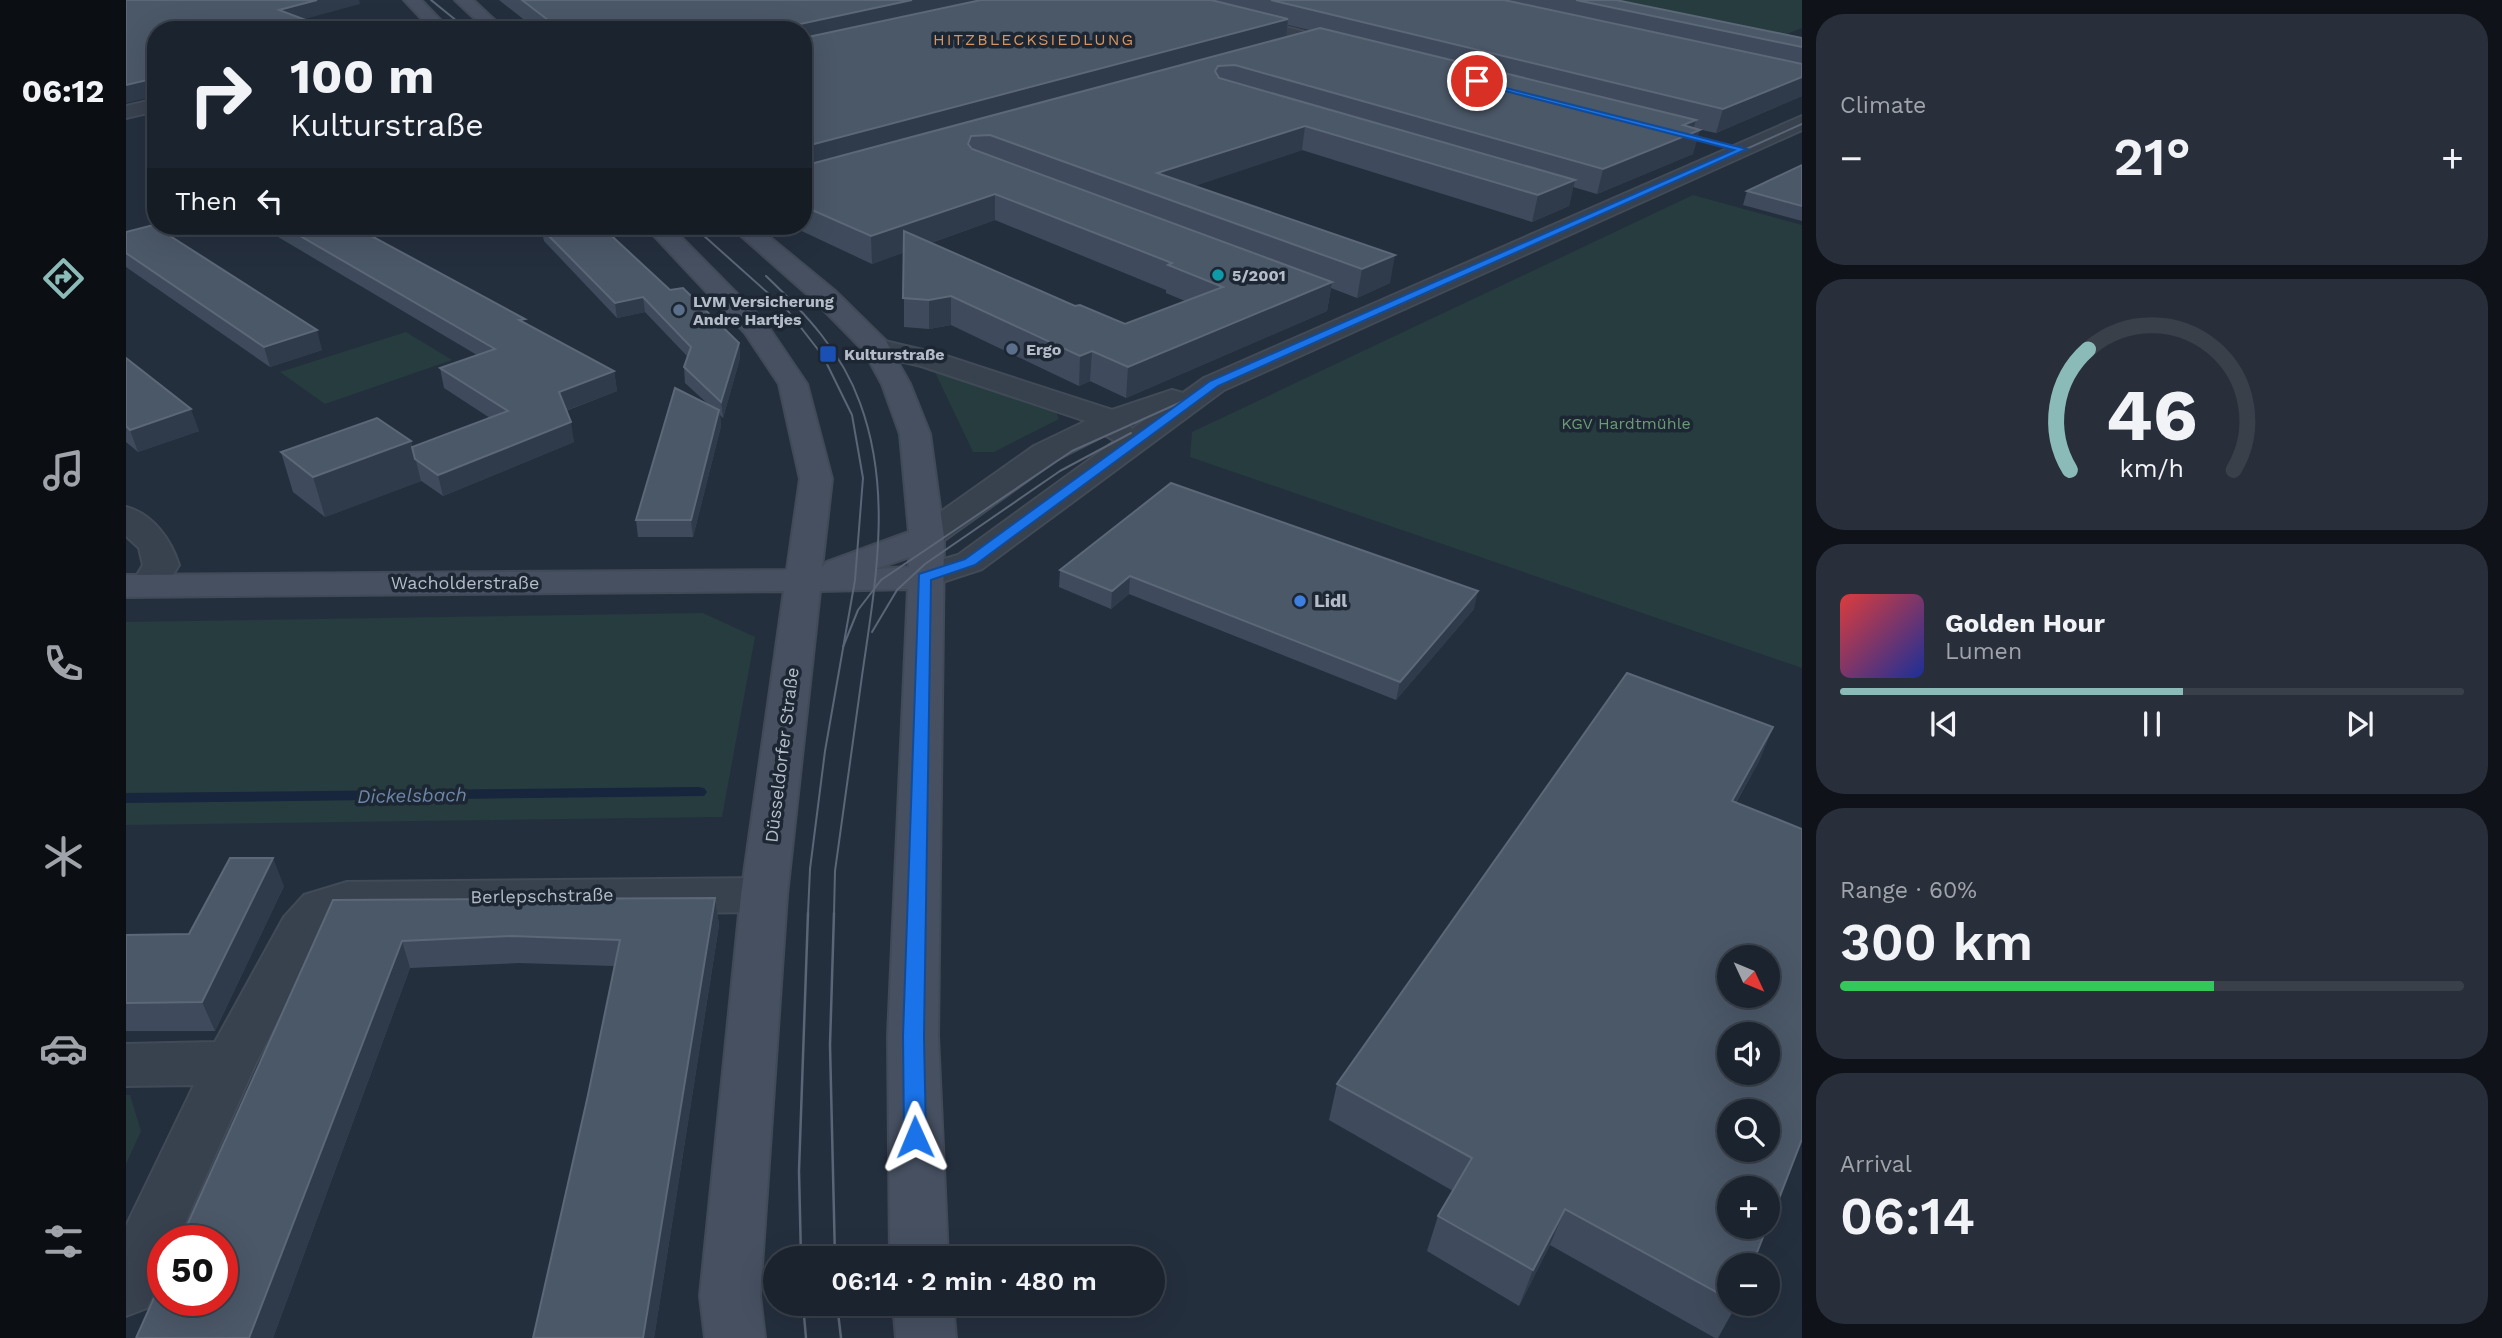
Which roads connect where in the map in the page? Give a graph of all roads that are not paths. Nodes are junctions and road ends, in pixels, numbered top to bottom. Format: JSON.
{"nodes":[{"id":1,"x":412,"y":0,"type":"edge"},
{"id":2,"x":463,"y":0,"type":"edge"},
{"id":3,"x":1158,"y":0,"type":"edge"},
{"id":4,"x":433,"y":21,"type":"edge"},
{"id":5,"x":488,"y":21,"type":"edge"},
{"id":6,"x":1318,"y":40,"type":"junction"},
{"id":7,"x":1279,"y":51,"type":"edge"},
{"id":8,"x":1358,"y":51,"type":"edge"},
{"id":9,"x":147,"y":107,"type":"edge"},
{"id":10,"x":126,"y":112,"type":"edge"},
{"id":11,"x":1802,"y":122,"type":"edge"},
{"id":12,"x":1716,"y":142,"type":"edge"},
{"id":13,"x":1742,"y":149,"type":"junction"},
{"id":14,"x":1583,"y":200,"type":"edge"},
{"id":15,"x":1609,"y":208,"type":"junction"},
{"id":16,"x":665,"y":235,"type":"edge"},
{"id":17,"x":753,"y":235,"type":"edge"},
{"id":18,"x":876,"y":347,"type":"junction"},
{"id":19,"x":1119,"y":434,"type":"junction"},
{"id":20,"x":126,"y":517,"type":"edge"},
{"id":21,"x":925,"y":557,"type":"junction"},
{"id":22,"x":804,"y":579,"type":"junction"},
{"id":23,"x":137,"y":586,"type":"edge"},
{"id":24,"x":764,"y":895,"type":"junction"},
{"id":25,"x":230,"y":1063,"type":"junction"},
{"id":26,"x":126,"y":1065,"type":"edge"},
{"id":27,"x":919,"y":1246,"type":"edge"},
{"id":28,"x":126,"y":1289,"type":"edge"},
{"id":29,"x":924,"y":1316,"type":"edge"},
{"id":30,"x":735,"y":1338,"type":"edge"},
{"id":31,"x":926,"y":1338,"type":"edge"}],
"edges":[{"from":1,"to":4,"type":"main road"},
{"from":2,"to":5,"type":"main road"},
{"from":3,"to":6,"type":"street"},
{"from":6,"to":7,"type":"street"},
{"from":6,"to":8,"type":"street"},
{"from":9,"to":10,"type":"street"},
{"from":11,"to":13,"type":"street"},
{"from":12,"to":13,"type":"street"},
{"from":13,"to":15,"type":"street"},
{"from":14,"to":15,"type":"street"},
{"from":15,"to":19,"type":"street"},
{"from":16,"to":22,"type":"main road","name":"Düsseldorfer Straße"},
{"from":17,"to":18,"type":"main road"},
{"from":18,"to":19,"type":"street"},
{"from":18,"to":21,"type":"main road"},
{"from":19,"to":21,"type":"street"},
{"from":20,"to":23,"type":"street"},
{"from":21,"to":22,"type":"main road","name":"Wacholderstraße"},
{"from":21,"to":27,"type":"main road"},
{"from":22,"to":23,"type":"main road","name":"Wacholderstraße"},
{"from":22,"to":24,"type":"main road","name":"Düsseldorfer Straße"},
{"from":24,"to":25,"type":"street","name":"Berlepschstraße"},
{"from":24,"to":30,"type":"main road","name":"Düsseldorfer Straße"},
{"from":25,"to":26,"type":"street"},
{"from":25,"to":28,"type":"street"},
{"from":29,"to":31,"type":"main road"}]}
